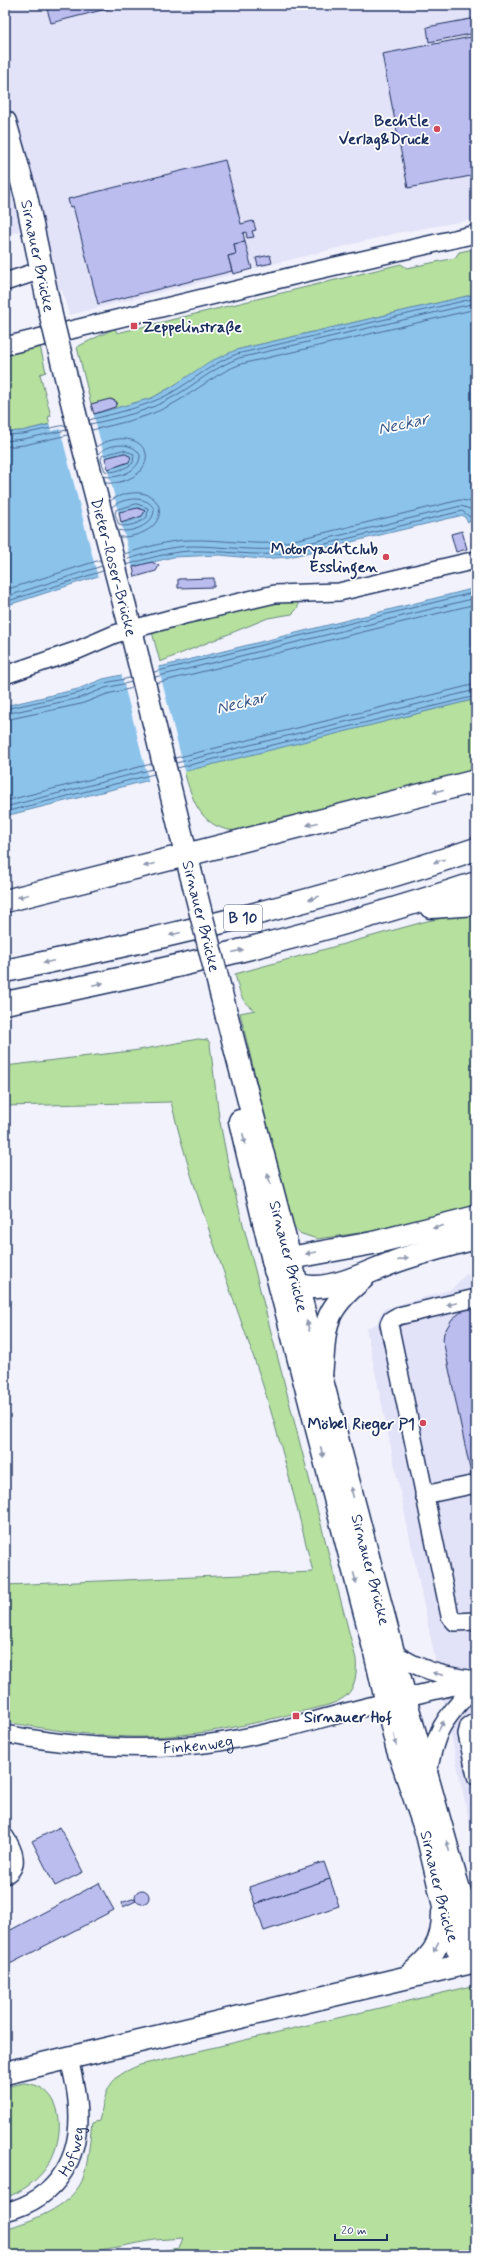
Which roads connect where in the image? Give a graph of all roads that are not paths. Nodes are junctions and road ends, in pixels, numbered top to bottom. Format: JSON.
{"nodes":[{"id":1,"x":5,"y":122,"type":"edge"},
{"id":2,"x":476,"y":234,"type":"edge"},
{"id":3,"x":42,"y":270,"type":"junction"},
{"id":4,"x":5,"y":282,"type":"edge"},
{"id":5,"x":52,"y":320,"type":"joint"},
{"id":6,"x":5,"y":346,"type":"edge"},
{"id":7,"x":476,"y":560,"type":"edge"},
{"id":8,"x":139,"y":628,"type":"junction"},
{"id":9,"x":5,"y":675,"type":"edge"},
{"id":10,"x":476,"y":781,"type":"edge"},
{"id":11,"x":177,"y":815,"type":"joint"},
{"id":12,"x":476,"y":849,"type":"edge"},
{"id":13,"x":188,"y":863,"type":"junction"},
{"id":14,"x":476,"y":883,"type":"edge"},
{"id":15,"x":5,"y":901,"type":"edge"},
{"id":16,"x":476,"y":904,"type":"edge"},
{"id":17,"x":379,"y":913,"type":"junction"},
{"id":18,"x":5,"y":971,"type":"edge"},
{"id":19,"x":5,"y":1003,"type":"edge"},
{"id":20,"x":476,"y":1218,"type":"edge"},
{"id":21,"x":476,"y":1238,"type":"edge"},
{"id":22,"x":279,"y":1262,"type":"junction"},
{"id":23,"x":372,"y":1271,"type":"junction"},
{"id":24,"x":297,"y":1285,"type":"junction"},
{"id":25,"x":476,"y":1298,"type":"edge"},
{"id":26,"x":321,"y":1376,"type":"junction"},
{"id":27,"x":470,"y":1486,"type":"edge"},
{"id":28,"x":424,"y":1495,"type":"junction"},
{"id":29,"x":476,"y":1621,"type":"edge"},
{"id":30,"x":393,"y":1652,"type":"junction"},
{"id":31,"x":476,"y":1682,"type":"edge"},
{"id":32,"x":396,"y":1700,"type":"junction"},
{"id":33,"x":476,"y":1722,"type":"edge"},
{"id":34,"x":5,"y":1734,"type":"edge"},
{"id":35,"x":427,"y":1776,"type":"junction"},
{"id":36,"x":476,"y":1776,"type":"edge"},
{"id":37,"x":5,"y":1837,"type":"edge"},
{"id":38,"x":5,"y":1875,"type":"edge"},
{"id":39,"x":469,"y":1906,"type":"edge"},
{"id":40,"x":443,"y":1909,"type":"junction"},
{"id":41,"x":472,"y":1962,"type":"edge"},
{"id":42,"x":406,"y":1978,"type":"junction"},
{"id":43,"x":69,"y":2058,"type":"junction"},
{"id":44,"x":5,"y":2073,"type":"edge"},
{"id":45,"x":5,"y":2212,"type":"edge"}],
"edges":[{"from":1,"to":3,"type":"main road","name":"Sirnauer Brücke"},
{"from":2,"to":6,"type":"street"},
{"from":3,"to":4,"type":"street"},
{"from":3,"to":5,"type":"main road","name":"Sirnauer Brücke"},
{"from":5,"to":8,"type":"main road","name":"Dieter-Roser-Brücke","bridge":true},
{"from":7,"to":8,"type":"street"},
{"from":8,"to":9,"type":"street"},
{"from":8,"to":11,"type":"main road","name":"Dieter-Roser-Brücke"},
{"from":10,"to":13,"type":"main road","one_way":true},
{"from":11,"to":13,"type":"main road","name":"Sirnauer Brücke"},
{"from":12,"to":18,"type":"main road","number":"B 10","one_way":true},
{"from":13,"to":15,"type":"main road","one_way":true},
{"from":13,"to":22,"type":"main road","name":"Sirnauer Brücke","bridge":true},
{"from":14,"to":17,"type":"main road","number":"B 10"},
{"from":16,"to":17,"type":"main road"},
{"from":19,"to":17,"type":"main road","number":"B 10","one_way":true},
{"from":20,"to":22,"type":"main road","one_way":true},
{"from":23,"to":21,"type":"main road","one_way":true},
{"from":22,"to":24,"type":"main road"},
{"from":22,"to":32,"type":"main road","name":"Sirnauer Brücke","one_way":true},
{"from":23,"to":24,"type":"main road"},
{"from":23,"to":26,"type":"main road"},
{"from":26,"to":24,"type":"main road","name":"Sirnauer Brücke","one_way":true},
{"from":25,"to":28,"type":"street","one_way":true},
{"from":30,"to":26,"type":"main road","name":"Sirnauer Brücke","one_way":true},
{"from":27,"to":28,"type":"street"},
{"from":28,"to":29,"type":"street"},
{"from":31,"to":30,"type":"street","one_way":true},
{"from":30,"to":32,"type":"main road","name":"Sirnauer Brücke"},
{"from":31,"to":32,"type":"street","name":"Finkenweg"},
{"from":35,"to":31,"type":"street","one_way":true},
{"from":32,"to":34,"type":"street","name":"Finkenweg"},
{"from":32,"to":35,"type":"main road","name":"Sirnauer Brücke"},
{"from":32,"to":40,"type":"main road","name":"Sirnauer Brücke","one_way":true},
{"from":33,"to":36,"type":"street"},
{"from":39,"to":35,"type":"main road","name":"Sirnauer Brücke","one_way":true},
{"from":37,"to":38,"type":"street"},
{"from":39,"to":41,"type":"main road","name":"Sirnauer Brücke"},
{"from":40,"to":41,"type":"main road","name":"Sirnauer Brücke"},
{"from":40,"to":42,"type":"main road","one_way":true},
{"from":41,"to":42,"type":"main road"},
{"from":42,"to":43,"type":"main road"},
{"from":43,"to":44,"type":"main road"},
{"from":43,"to":45,"type":"street","name":"Hofweg"}]}
